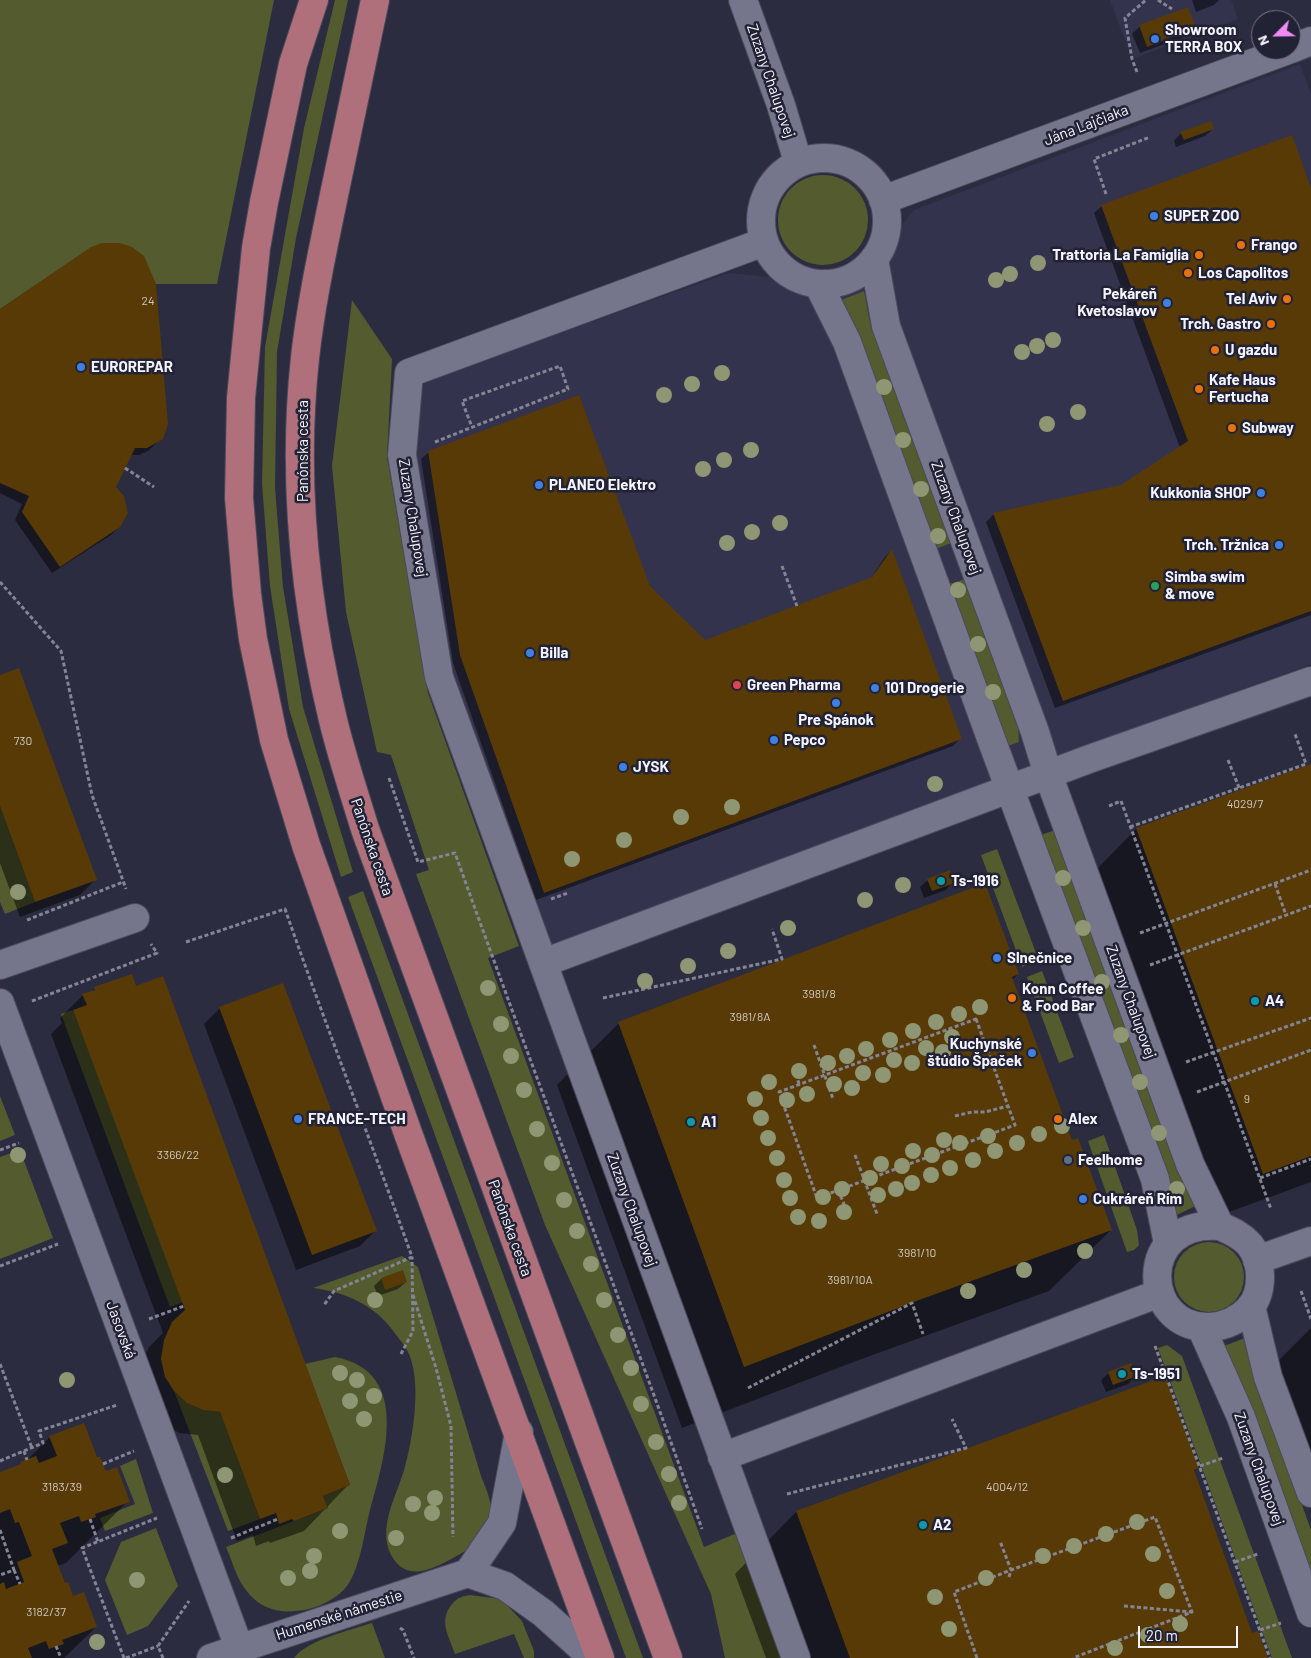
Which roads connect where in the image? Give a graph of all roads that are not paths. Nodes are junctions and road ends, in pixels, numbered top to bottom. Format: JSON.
{"nodes":[{"id":1,"x":293,"y":0,"type":"edge"},
{"id":2,"x":314,"y":0,"type":"edge"},
{"id":3,"x":375,"y":0,"type":"edge"},
{"id":4,"x":743,"y":0,"type":"edge"},
{"id":5,"x":1259,"y":60,"type":"edge"},
{"id":6,"x":293,"y":64,"type":"junction"},
{"id":7,"x":798,"y":162,"type":"junction"},
{"id":8,"x":883,"y":200,"type":"junction"},
{"id":9,"x":764,"y":242,"type":"junction"},
{"id":10,"x":874,"y":260,"type":"junction"},
{"id":11,"x":818,"y":284,"type":"junction"},
{"id":12,"x":1311,"y":681,"type":"edge"},
{"id":13,"x":1048,"y":774,"type":"junction"},
{"id":14,"x":1010,"y":788,"type":"junction"},
{"id":15,"x":136,"y":918,"type":"road end"},
{"id":16,"x":543,"y":963,"type":"junction"},
{"id":17,"x":0,"y":966,"type":"edge"},
{"id":18,"x":0,"y":1003,"type":"edge"},
{"id":19,"x":1220,"y":1226,"type":"junction"},
{"id":20,"x":1311,"y":1240,"type":"edge"},
{"id":21,"x":1168,"y":1244,"type":"junction"},
{"id":22,"x":1257,"y":1260,"type":"junction"},
{"id":23,"x":1160,"y":1292,"type":"junction"},
{"id":24,"x":1251,"y":1306,"type":"junction"},
{"id":25,"x":1201,"y":1327,"type":"junction"},
{"id":26,"x":519,"y":1432,"type":"junction"},
{"id":27,"x":722,"y":1456,"type":"junction"},
{"id":28,"x":1311,"y":1493,"type":"edge"},
{"id":29,"x":461,"y":1576,"type":"junction"},
{"id":30,"x":1299,"y":1617,"type":"edge"},
{"id":31,"x":241,"y":1653,"type":"edge"},
{"id":32,"x":211,"y":1658,"type":"edge"},
{"id":33,"x":593,"y":1658,"type":"edge"},
{"id":34,"x":600,"y":1658,"type":"edge"},
{"id":35,"x":668,"y":1658,"type":"edge"},
{"id":36,"x":796,"y":1658,"type":"edge"}],
"edges":[{"from":1,"to":6,"type":"main road"},
{"from":2,"to":6,"type":"main road"},
{"from":3,"to":35,"type":"main road","name":"Panónska cesta"},
{"from":4,"to":7,"type":"street","name":"Zuzany Chalupovej"},
{"from":5,"to":8,"type":"street","name":"Jána Lajčiaka"},
{"from":6,"to":26,"type":"main road"},
{"from":7,"to":8,"type":"street"},
{"from":7,"to":9,"type":"street"},
{"from":8,"to":10,"type":"street"},
{"from":9,"to":11,"type":"street"},
{"from":9,"to":16,"type":"street","name":"Zuzany Chalupovej"},
{"from":10,"to":11,"type":"street"},
{"from":10,"to":13,"type":"street","name":"Zuzany Chalupovej"},
{"from":11,"to":14,"type":"street"},
{"from":12,"to":13,"type":"street"},
{"from":13,"to":14,"type":"street"},
{"from":13,"to":19,"type":"street","name":"Zuzany Chalupovej"},
{"from":14,"to":16,"type":"street"},
{"from":14,"to":21,"type":"street"},
{"from":15,"to":17,"type":"street"},
{"from":16,"to":27,"type":"street","name":"Zuzany Chalupovej"},
{"from":18,"to":31,"type":"street","name":"Jasovská"},
{"from":19,"to":21,"type":"street"},
{"from":19,"to":22,"type":"street"},
{"from":20,"to":22,"type":"street"},
{"from":21,"to":23,"type":"street"},
{"from":22,"to":24,"type":"street"},
{"from":23,"to":25,"type":"street"},
{"from":23,"to":27,"type":"street"},
{"from":24,"to":25,"type":"street"},
{"from":24,"to":28,"type":"street"},
{"from":25,"to":30,"type":"street","name":"Zuzany Chalupovej"},
{"from":26,"to":29,"type":"street"},
{"from":26,"to":34,"type":"main road"},
{"from":27,"to":36,"type":"street","name":"Zuzany Chalupovej"},
{"from":29,"to":31,"type":"street","name":"Humenské námestie"},
{"from":29,"to":33,"type":"street"},
{"from":31,"to":32,"type":"street","name":"Humenské námestie"}]}
